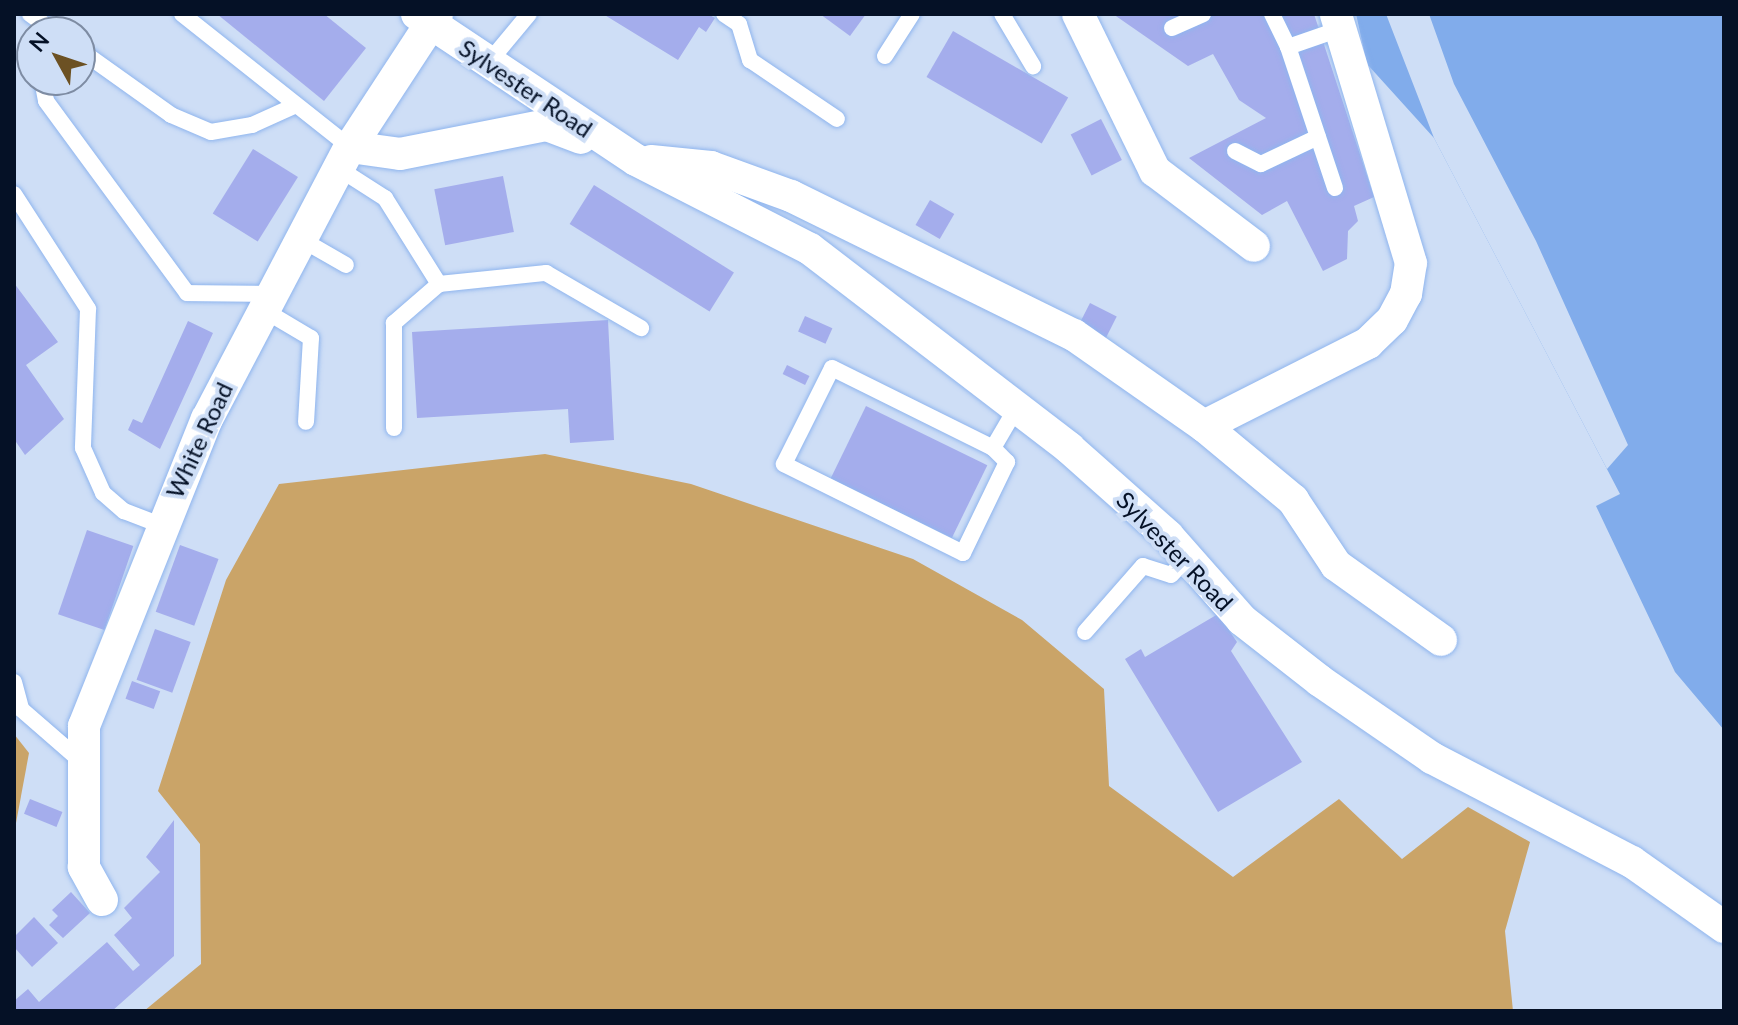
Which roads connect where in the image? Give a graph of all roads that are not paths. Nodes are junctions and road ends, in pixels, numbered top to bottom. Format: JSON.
{"nodes":[{"id":1,"x":182,"y":14,"type":"edge"},
{"id":2,"x":529,"y":14,"type":"edge"},
{"id":3,"x":724,"y":14,"type":"edge"},
{"id":4,"x":912,"y":14,"type":"edge"},
{"id":5,"x":1002,"y":14,"type":"edge"},
{"id":6,"x":1078,"y":14,"type":"edge"},
{"id":7,"x":1203,"y":14,"type":"edge"},
{"id":8,"x":1272,"y":14,"type":"edge"},
{"id":9,"x":428,"y":17,"type":"edge"},
{"id":10,"x":1338,"y":21,"type":"edge"},
{"id":11,"x":1172,"y":28,"type":"dead end"},
{"id":12,"x":1288,"y":47,"type":"junction"},
{"id":13,"x":885,"y":56,"type":"dead end"},
{"id":14,"x":96,"y":61,"type":"edge"},
{"id":15,"x":489,"y":62,"type":"junction"},
{"id":16,"x":1033,"y":66,"type":"dead end"},
{"id":17,"x":45,"y":96,"type":"edge"},
{"id":18,"x":296,"y":105,"type":"junction"},
{"id":19,"x":837,"y":119,"type":"dead end"},
{"id":20,"x":1318,"y":137,"type":"junction"},
{"id":21,"x":1235,"y":151,"type":"dead end"},
{"id":22,"x":344,"y":158,"type":"junction"},
{"id":23,"x":636,"y":160,"type":"junction"},
{"id":24,"x":1335,"y":188,"type":"dead end"},
{"id":25,"x":14,"y":194,"type":"edge"},
{"id":26,"x":299,"y":238,"type":"junction"},
{"id":27,"x":1254,"y":246,"type":"dead end"},
{"id":28,"x":346,"y":265,"type":"dead end"},
{"id":29,"x":439,"y":284,"type":"junction"},
{"id":30,"x":266,"y":302,"type":"junction"},
{"id":31,"x":641,"y":328,"type":"dead end"},
{"id":32,"x":1017,"y":407,"type":"junction"},
{"id":33,"x":306,"y":422,"type":"dead end"},
{"id":34,"x":1204,"y":426,"type":"junction"},
{"id":35,"x":394,"y":428,"type":"dead end"},
{"id":36,"x":993,"y":448,"type":"junction"},
{"id":37,"x":160,"y":525,"type":"junction"},
{"id":38,"x":1187,"y":558,"type":"junction"},
{"id":39,"x":1085,"y":632,"type":"dead end"},
{"id":40,"x":1441,"y":640,"type":"dead end"},
{"id":41,"x":14,"y":682,"type":"edge"},
{"id":42,"x":82,"y":762,"type":"junction"},
{"id":43,"x":102,"y":900,"type":"dead end"},
{"id":44,"x":1724,"y":927,"type":"edge"}],
"edges":[{"from":1,"to":18,"type":"lane"},
{"from":2,"to":15,"type":"lane"},
{"from":3,"to":19,"type":"lane"},
{"from":4,"to":13,"type":"lane"},
{"from":5,"to":16,"type":"lane"},
{"from":6,"to":27,"type":"street"},
{"from":7,"to":11,"type":"lane"},
{"from":8,"to":12,"type":"lane"},
{"from":9,"to":15,"type":"street","name":"Sylvester Road"},
{"from":9,"to":22,"type":"street","name":"White Road"},
{"from":10,"to":12,"type":"lane"},
{"from":10,"to":34,"type":"street"},
{"from":12,"to":20,"type":"lane"},
{"from":14,"to":18,"type":"lane"},
{"from":15,"to":23,"type":"street","name":"Sylvester Road"},
{"from":17,"to":30,"type":"lane"},
{"from":18,"to":22,"type":"lane"},
{"from":20,"to":21,"type":"lane"},
{"from":20,"to":24,"type":"lane"},
{"from":22,"to":23,"type":"street","name":"Sylvester Road"},
{"from":22,"to":26,"type":"street","name":"White Road"},
{"from":22,"to":29,"type":"lane"},
{"from":23,"to":32,"type":"street","name":"Sylvester Road"},
{"from":23,"to":34,"type":"street"},
{"from":25,"to":37,"type":"lane"},
{"from":26,"to":28,"type":"lane"},
{"from":26,"to":30,"type":"street","name":"White Road"},
{"from":29,"to":31,"type":"lane"},
{"from":29,"to":35,"type":"lane"},
{"from":30,"to":33,"type":"lane"},
{"from":30,"to":37,"type":"street","name":"White Road"},
{"from":32,"to":36,"type":"lane"},
{"from":32,"to":38,"type":"street","name":"Sylvester Road"},
{"from":34,"to":40,"type":"street"},
{"from":36,"to":36,"type":"lane"},
{"from":37,"to":42,"type":"street","name":"White Road"},
{"from":38,"to":39,"type":"lane"},
{"from":38,"to":44,"type":"street","name":"Sylvester Road"},
{"from":41,"to":42,"type":"lane"},
{"from":42,"to":43,"type":"street","name":"White Road"}]}
